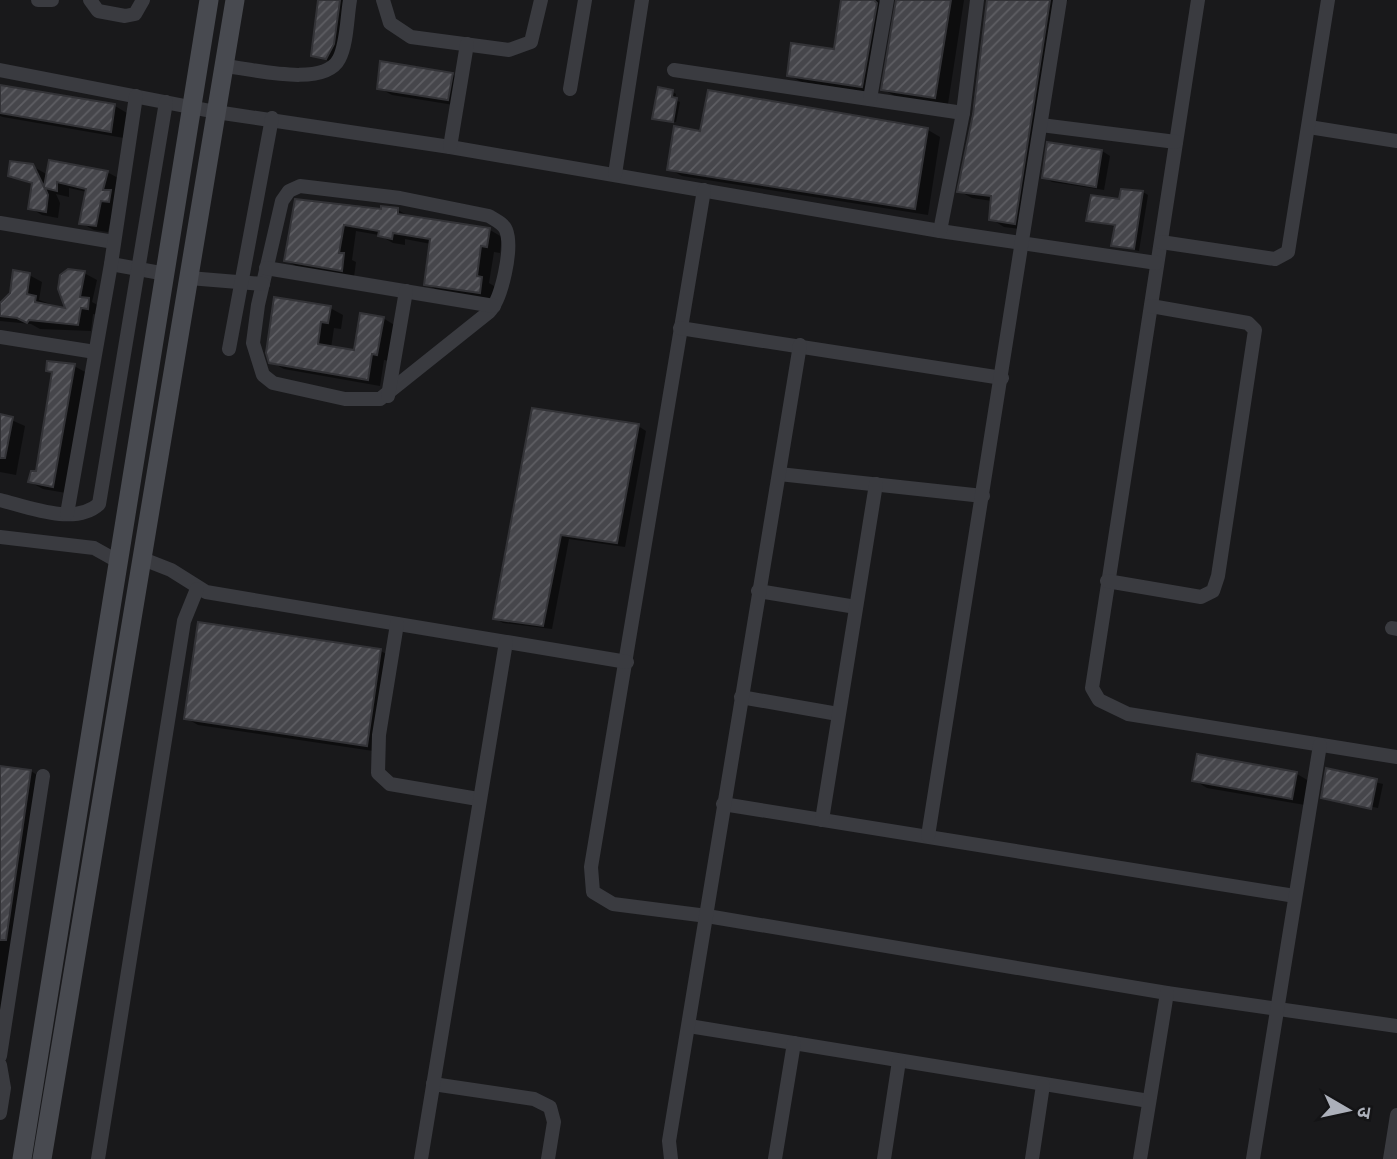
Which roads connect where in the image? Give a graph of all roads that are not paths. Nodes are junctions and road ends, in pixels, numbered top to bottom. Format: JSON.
{"nodes":[{"id":1,"x":38,"y":0,"type":"edge"},
{"id":2,"x":52,"y":0,"type":"edge"},
{"id":3,"x":90,"y":0,"type":"edge"},
{"id":4,"x":143,"y":0,"type":"edge"},
{"id":5,"x":209,"y":0,"type":"edge"},
{"id":6,"x":234,"y":0,"type":"edge"},
{"id":7,"x":350,"y":0,"type":"edge"},
{"id":8,"x":383,"y":0,"type":"edge"},
{"id":9,"x":541,"y":0,"type":"edge"},
{"id":10,"x":585,"y":0,"type":"edge"},
{"id":11,"x":642,"y":0,"type":"edge"},
{"id":12,"x":887,"y":0,"type":"edge"},
{"id":13,"x":977,"y":0,"type":"edge"},
{"id":14,"x":1060,"y":0,"type":"edge"},
{"id":15,"x":1198,"y":0,"type":"edge"},
{"id":16,"x":1328,"y":0,"type":"edge"},
{"id":17,"x":467,"y":44,"type":"junction"},
{"id":18,"x":225,"y":66,"type":"junction"},
{"id":19,"x":0,"y":70,"type":"edge"},
{"id":20,"x":674,"y":70,"type":"dead end"},
{"id":21,"x":570,"y":89,"type":"dead end"},
{"id":22,"x":136,"y":96,"type":"junction"},
{"id":23,"x":870,"y":99,"type":"junction"},
{"id":24,"x":166,"y":102,"type":"junction"},
{"id":25,"x":192,"y":107,"type":"junction"},
{"id":26,"x":216,"y":112,"type":"junction"},
{"id":27,"x":963,"y":113,"type":"junction"},
{"id":28,"x":272,"y":118,"type":"junction"},
{"id":29,"x":1041,"y":125,"type":"junction"},
{"id":30,"x":1309,"y":127,"type":"junction"},
{"id":31,"x":1397,"y":141,"type":"edge"},
{"id":32,"x":1176,"y":142,"type":"junction"},
{"id":33,"x":450,"y":147,"type":"junction"},
{"id":34,"x":615,"y":174,"type":"junction"},
{"id":35,"x":704,"y":190,"type":"junction"},
{"id":36,"x":0,"y":223,"type":"edge"},
{"id":37,"x":940,"y":231,"type":"junction"},
{"id":38,"x":114,"y":242,"type":"junction"},
{"id":39,"x":1022,"y":242,"type":"junction"},
{"id":40,"x":1161,"y":242,"type":"junction"},
{"id":41,"x":1157,"y":263,"type":"junction"},
{"id":42,"x":111,"y":264,"type":"junction"},
{"id":43,"x":266,"y":268,"type":"junction"},
{"id":44,"x":137,"y":269,"type":"junction"},
{"id":45,"x":166,"y":274,"type":"junction"},
{"id":46,"x":189,"y":278,"type":"junction"},
{"id":47,"x":239,"y":282,"type":"junction"},
{"id":48,"x":263,"y":284,"type":"junction"},
{"id":49,"x":406,"y":291,"type":"junction"},
{"id":50,"x":494,"y":306,"type":"junction"},
{"id":51,"x":1151,"y":306,"type":"junction"},
{"id":52,"x":680,"y":328,"type":"junction"},
{"id":53,"x":0,"y":337,"type":"edge"},
{"id":54,"x":800,"y":345,"type":"junction"},
{"id":55,"x":229,"y":349,"type":"dead end"},
{"id":56,"x":95,"y":352,"type":"junction"},
{"id":57,"x":1002,"y":378,"type":"junction"},
{"id":58,"x":388,"y":396,"type":"junction"},
{"id":59,"x":779,"y":474,"type":"junction"},
{"id":60,"x":876,"y":484,"type":"junction"},
{"id":61,"x":983,"y":496,"type":"junction"},
{"id":62,"x":0,"y":500,"type":"edge"},
{"id":63,"x":67,"y":514,"type":"junction"},
{"id":64,"x":0,"y":537,"type":"edge"},
{"id":65,"x":143,"y":559,"type":"junction"},
{"id":66,"x":119,"y":562,"type":"junction"},
{"id":67,"x":1107,"y":581,"type":"junction"},
{"id":68,"x":197,"y":589,"type":"junction"},
{"id":69,"x":758,"y":592,"type":"junction"},
{"id":70,"x":856,"y":607,"type":"junction"},
{"id":71,"x":397,"y":624,"type":"junction"},
{"id":72,"x":506,"y":642,"type":"junction"},
{"id":73,"x":627,"y":662,"type":"junction"},
{"id":74,"x":741,"y":697,"type":"junction"},
{"id":75,"x":838,"y":714,"type":"junction"},
{"id":76,"x":1320,"y":745,"type":"junction"},
{"id":77,"x":1397,"y":757,"type":"edge"},
{"id":78,"x":44,"y":776,"type":"dead end"},
{"id":79,"x":478,"y":799,"type":"junction"},
{"id":80,"x":723,"y":804,"type":"junction"},
{"id":81,"x":822,"y":820,"type":"junction"},
{"id":82,"x":928,"y":836,"type":"junction"},
{"id":83,"x":1295,"y":896,"type":"junction"},
{"id":84,"x":707,"y":916,"type":"junction"},
{"id":85,"x":1167,"y":993,"type":"junction"},
{"id":86,"x":1277,"y":1007,"type":"junction"},
{"id":87,"x":689,"y":1026,"type":"junction"},
{"id":88,"x":1397,"y":1026,"type":"edge"},
{"id":89,"x":794,"y":1043,"type":"junction"},
{"id":90,"x":0,"y":1056,"type":"edge"},
{"id":91,"x":900,"y":1061,"type":"junction"},
{"id":92,"x":0,"y":1065,"type":"edge"},
{"id":93,"x":433,"y":1084,"type":"junction"},
{"id":94,"x":1043,"y":1085,"type":"junction"},
{"id":95,"x":1149,"y":1101,"type":"junction"},
{"id":96,"x":0,"y":1113,"type":"edge"},
{"id":97,"x":1397,"y":1115,"type":"edge"},
{"id":98,"x":22,"y":1159,"type":"edge"},
{"id":99,"x":42,"y":1159,"type":"edge"},
{"id":100,"x":98,"y":1159,"type":"edge"},
{"id":101,"x":421,"y":1159,"type":"edge"},
{"id":102,"x":548,"y":1159,"type":"edge"},
{"id":103,"x":671,"y":1159,"type":"edge"},
{"id":104,"x":775,"y":1159,"type":"edge"},
{"id":105,"x":884,"y":1159,"type":"edge"},
{"id":106,"x":1032,"y":1159,"type":"edge"},
{"id":107,"x":1140,"y":1159,"type":"edge"},
{"id":108,"x":1253,"y":1159,"type":"edge"},
{"id":109,"x":1390,"y":1159,"type":"edge"}],
"edges":[{"from":1,"to":2,"type":"street"},
{"from":3,"to":4,"type":"street"},
{"from":5,"to":25,"type":"street"},
{"from":6,"to":18,"type":"street"},
{"from":7,"to":18,"type":"street"},
{"from":8,"to":17,"type":"street"},
{"from":9,"to":17,"type":"street"},
{"from":10,"to":21,"type":"street"},
{"from":11,"to":34,"type":"street"},
{"from":12,"to":23,"type":"street"},
{"from":13,"to":27,"type":"street"},
{"from":14,"to":29,"type":"street"},
{"from":15,"to":32,"type":"street"},
{"from":16,"to":30,"type":"street"},
{"from":17,"to":33,"type":"street"},
{"from":18,"to":26,"type":"street"},
{"from":19,"to":22,"type":"street"},
{"from":20,"to":23,"type":"street"},
{"from":22,"to":24,"type":"street"},
{"from":22,"to":38,"type":"street"},
{"from":23,"to":27,"type":"street"},
{"from":24,"to":25,"type":"street"},
{"from":24,"to":44,"type":"street"},
{"from":25,"to":26,"type":"street"},
{"from":25,"to":45,"type":"street"},
{"from":26,"to":28,"type":"street"},
{"from":26,"to":46,"type":"street"},
{"from":27,"to":37,"type":"street"},
{"from":28,"to":33,"type":"street"},
{"from":28,"to":47,"type":"street"},
{"from":29,"to":32,"type":"street"},
{"from":29,"to":39,"type":"street"},
{"from":30,"to":31,"type":"street"},
{"from":30,"to":40,"type":"street"},
{"from":32,"to":40,"type":"street"},
{"from":33,"to":34,"type":"street"},
{"from":34,"to":35,"type":"street"},
{"from":35,"to":37,"type":"street"},
{"from":35,"to":52,"type":"street"},
{"from":36,"to":38,"type":"street"},
{"from":37,"to":39,"type":"street"},
{"from":38,"to":42,"type":"street"},
{"from":39,"to":41,"type":"street"},
{"from":39,"to":57,"type":"street"},
{"from":40,"to":41,"type":"street"},
{"from":41,"to":51,"type":"street"},
{"from":42,"to":44,"type":"street"},
{"from":42,"to":56,"type":"street"},
{"from":43,"to":48,"type":"street"},
{"from":43,"to":49,"type":"street"},
{"from":43,"to":50,"type":"street"},
{"from":44,"to":45,"type":"street"},
{"from":44,"to":63,"type":"street"},
{"from":45,"to":66,"type":"street"},
{"from":46,"to":47,"type":"street"},
{"from":46,"to":65,"type":"street"},
{"from":47,"to":48,"type":"street"},
{"from":47,"to":55,"type":"street"},
{"from":48,"to":58,"type":"street"},
{"from":49,"to":50,"type":"street"},
{"from":49,"to":58,"type":"street"},
{"from":50,"to":58,"type":"street"},
{"from":51,"to":67,"type":"street"},
{"from":51,"to":67,"type":"street"},
{"from":52,"to":54,"type":"street"},
{"from":52,"to":73,"type":"street"},
{"from":53,"to":56,"type":"street"},
{"from":54,"to":57,"type":"street"},
{"from":54,"to":59,"type":"street"},
{"from":56,"to":63,"type":"street"},
{"from":57,"to":61,"type":"street"},
{"from":59,"to":60,"type":"street"},
{"from":59,"to":69,"type":"street"},
{"from":60,"to":61,"type":"street"},
{"from":60,"to":70,"type":"street"},
{"from":61,"to":82,"type":"street"},
{"from":62,"to":63,"type":"street"},
{"from":64,"to":66,"type":"street"},
{"from":65,"to":68,"type":"street"},
{"from":65,"to":99,"type":"street"},
{"from":66,"to":98,"type":"street"},
{"from":67,"to":76,"type":"street"},
{"from":68,"to":71,"type":"street"},
{"from":68,"to":100,"type":"street"},
{"from":69,"to":70,"type":"street"},
{"from":69,"to":74,"type":"street"},
{"from":70,"to":75,"type":"street"},
{"from":71,"to":72,"type":"street"},
{"from":71,"to":79,"type":"street"},
{"from":72,"to":73,"type":"street"},
{"from":72,"to":79,"type":"street"},
{"from":73,"to":84,"type":"street"},
{"from":74,"to":75,"type":"street"},
{"from":74,"to":80,"type":"street"},
{"from":75,"to":81,"type":"street"},
{"from":76,"to":77,"type":"street"},
{"from":76,"to":83,"type":"street"},
{"from":78,"to":90,"type":"street"},
{"from":79,"to":93,"type":"street"},
{"from":80,"to":81,"type":"street"},
{"from":80,"to":84,"type":"street"},
{"from":81,"to":82,"type":"street"},
{"from":82,"to":83,"type":"street"},
{"from":83,"to":86,"type":"street"},
{"from":84,"to":85,"type":"street"},
{"from":84,"to":87,"type":"street"},
{"from":85,"to":86,"type":"street"},
{"from":85,"to":95,"type":"street"},
{"from":86,"to":88,"type":"street"},
{"from":86,"to":108,"type":"street"},
{"from":87,"to":89,"type":"street"},
{"from":87,"to":103,"type":"street"},
{"from":89,"to":91,"type":"street"},
{"from":89,"to":104,"type":"street"},
{"from":91,"to":94,"type":"street"},
{"from":91,"to":105,"type":"street"},
{"from":92,"to":96,"type":"street"},
{"from":93,"to":101,"type":"street"},
{"from":93,"to":102,"type":"street"},
{"from":94,"to":95,"type":"street"},
{"from":94,"to":106,"type":"street"},
{"from":95,"to":107,"type":"street"},
{"from":97,"to":109,"type":"street"}]}
